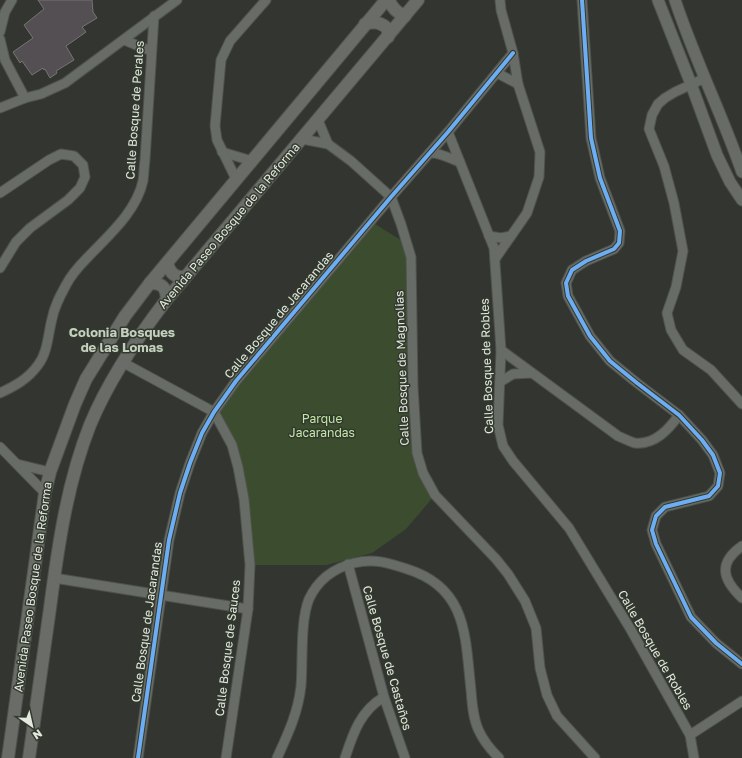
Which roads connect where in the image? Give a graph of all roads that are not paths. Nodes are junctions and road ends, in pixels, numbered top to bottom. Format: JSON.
{"nodes":[{"id":1,"x":12,"y":0,"type":"edge"},
{"id":2,"x":177,"y":0,"type":"edge"},
{"id":3,"x":266,"y":0,"type":"edge"},
{"id":4,"x":386,"y":0,"type":"edge"},
{"id":5,"x":389,"y":0,"type":"edge"},
{"id":6,"x":418,"y":0,"type":"edge"},
{"id":7,"x":500,"y":0,"type":"edge"},
{"id":8,"x":582,"y":0,"type":"edge"},
{"id":9,"x":658,"y":0,"type":"edge"},
{"id":10,"x":675,"y":0,"type":"edge"},
{"id":11,"x":154,"y":16,"type":"junction"},
{"id":12,"x":405,"y":16,"type":"junction"},
{"id":13,"x":365,"y":24,"type":"junction"},
{"id":14,"x":0,"y":32,"type":"edge"},
{"id":15,"x":388,"y":37,"type":"junction"},
{"id":16,"x":0,"y":39,"type":"edge"},
{"id":17,"x":124,"y":40,"type":"junction"},
{"id":18,"x":151,"y":50,"type":"junction"},
{"id":19,"x":514,"y":53,"type":"junction"},
{"id":20,"x":497,"y":73,"type":"junction"},
{"id":21,"x":705,"y":78,"type":"junction"},
{"id":22,"x":518,"y":84,"type":"junction"},
{"id":23,"x":691,"y":84,"type":"junction"},
{"id":24,"x":25,"y":98,"type":"junction"},
{"id":25,"x":0,"y":108,"type":"edge"},
{"id":26,"x":318,"y":120,"type":"junction"},
{"id":27,"x":448,"y":132,"type":"junction"},
{"id":28,"x":302,"y":139,"type":"junction"},
{"id":29,"x":328,"y":144,"type":"junction"},
{"id":30,"x":222,"y":152,"type":"junction"},
{"id":31,"x":430,"y":153,"type":"junction"},
{"id":32,"x":252,"y":161,"type":"junction"},
{"id":33,"x":460,"y":162,"type":"junction"},
{"id":34,"x":741,"y":168,"type":"edge"},
{"id":35,"x":236,"y":179,"type":"junction"},
{"id":36,"x":0,"y":193,"type":"edge"},
{"id":37,"x":391,"y":197,"type":"junction"},
{"id":38,"x":742,"y":200,"type":"edge"},
{"id":39,"x":490,"y":236,"type":"junction"},
{"id":40,"x":511,"y":236,"type":"junction"},
{"id":41,"x":495,"y":259,"type":"junction"},
{"id":42,"x":167,"y":263,"type":"junction"},
{"id":43,"x":0,"y":268,"type":"edge"},
{"id":44,"x":186,"y":278,"type":"junction"},
{"id":45,"x":150,"y":283,"type":"junction"},
{"id":46,"x":167,"y":299,"type":"junction"},
{"id":47,"x":501,"y":350,"type":"junction"},
{"id":48,"x":122,"y":362,"type":"junction"},
{"id":49,"x":532,"y":373,"type":"junction"},
{"id":50,"x":500,"y":382,"type":"junction"},
{"id":51,"x":0,"y":394,"type":"edge"},
{"id":52,"x":742,"y":404,"type":"edge"},
{"id":53,"x":214,"y":412,"type":"junction"},
{"id":54,"x":679,"y":415,"type":"junction"},
{"id":55,"x":0,"y":447,"type":"edge"},
{"id":56,"x":18,"y":464,"type":"junction"},
{"id":57,"x":50,"y":472,"type":"junction"},
{"id":58,"x":45,"y":493,"type":"junction"},
{"id":59,"x":742,"y":546,"type":"edge"},
{"id":60,"x":348,"y":564,"type":"junction"},
{"id":61,"x":54,"y":578,"type":"junction"},
{"id":62,"x":162,"y":594,"type":"junction"},
{"id":63,"x":742,"y":598,"type":"edge"},
{"id":64,"x":248,"y":608,"type":"junction"},
{"id":65,"x":742,"y":664,"type":"edge"},
{"id":66,"x":384,"y":697,"type":"junction"},
{"id":67,"x":742,"y":701,"type":"edge"},
{"id":68,"x":690,"y":735,"type":"junction"},
{"id":69,"x":8,"y":758,"type":"edge"},
{"id":70,"x":29,"y":758,"type":"edge"},
{"id":71,"x":138,"y":758,"type":"edge"},
{"id":72,"x":226,"y":758,"type":"edge"},
{"id":73,"x":277,"y":758,"type":"edge"},
{"id":74,"x":345,"y":758,"type":"edge"},
{"id":75,"x":405,"y":758,"type":"edge"},
{"id":76,"x":499,"y":758,"type":"edge"},
{"id":77,"x":595,"y":758,"type":"edge"},
{"id":78,"x":694,"y":758,"type":"edge"}],
"edges":[{"from":1,"to":14,"type":"street"},
{"from":2,"to":11,"type":"street"},
{"from":3,"to":30,"type":"street"},
{"from":4,"to":13,"type":"main road","name":"Avenida Paseo Bosque de la Reforma"},
{"from":5,"to":12,"type":"main road"},
{"from":6,"to":12,"type":"main road","name":"Avenida Paseo Bosque de la Reforma"},
{"from":7,"to":19,"type":"street"},
{"from":8,"to":54,"type":"street"},
{"from":9,"to":23,"type":"street"},
{"from":10,"to":21,"type":"street"},
{"from":11,"to":17,"type":"street"},
{"from":11,"to":18,"type":"street","name":"Calle Bosque de Perales"},
{"from":12,"to":15,"type":"main road","name":"Avenida Paseo Bosque de la Reforma"},
{"from":13,"to":15,"type":"main road"},
{"from":13,"to":32,"type":"main road","name":"Avenida Paseo Bosque de la Reforma"},
{"from":15,"to":26,"type":"main road","name":"Avenida Paseo Bosque de la Reforma"},
{"from":16,"to":24,"type":"street"},
{"from":17,"to":18,"type":"street"},
{"from":17,"to":24,"type":"street"},
{"from":18,"to":51,"type":"street","name":"Calle Bosque de Perales"},
{"from":19,"to":20,"type":"street","name":"Calle Bosque de Jacarandas"},
{"from":19,"to":22,"type":"street"},
{"from":20,"to":22,"type":"street"},
{"from":20,"to":27,"type":"street","name":"Calle Bosque de Jacarandas"},
{"from":21,"to":23,"type":"street"},
{"from":21,"to":34,"type":"street"},
{"from":22,"to":40,"type":"street"},
{"from":23,"to":38,"type":"street"},
{"from":23,"to":52,"type":"street"},
{"from":24,"to":25,"type":"street"},
{"from":26,"to":28,"type":"main road","name":"Avenida Paseo Bosque de la Reforma"},
{"from":26,"to":29,"type":"street"},
{"from":27,"to":31,"type":"street","name":"Calle Bosque de Jacarandas"},
{"from":27,"to":33,"type":"street","name":"Calle Bosque de Robles"},
{"from":28,"to":29,"type":"street","name":"Calle Bosque de Magnolias"},
{"from":28,"to":44,"type":"main road","name":"Avenida Paseo Bosque de la Reforma"},
{"from":29,"to":37,"type":"street","name":"Calle Bosque de Magnolias"},
{"from":30,"to":32,"type":"street"},
{"from":30,"to":35,"type":"street"},
{"from":31,"to":33,"type":"street"},
{"from":31,"to":37,"type":"street","name":"Calle Bosque de Jacarandas"},
{"from":32,"to":35,"type":"main road","name":"Avenida Paseo Bosque de la Reforma"},
{"from":33,"to":39,"type":"street","name":"Calle Bosque de Robles"},
{"from":35,"to":42,"type":"main road","name":"Avenida Paseo Bosque de la Reforma"},
{"from":36,"to":43,"type":"street"},
{"from":37,"to":53,"type":"street","name":"Calle Bosque de Jacarandas"},
{"from":37,"to":77,"type":"street","name":"Calle Bosque de Magnolias"},
{"from":39,"to":40,"type":"street"},
{"from":39,"to":41,"type":"street","name":"Calle Bosque de Robles"},
{"from":40,"to":41,"type":"street"},
{"from":41,"to":47,"type":"street","name":"Calle Bosque de Robles"},
{"from":42,"to":44,"type":"main road"},
{"from":42,"to":45,"type":"main road","name":"Avenida Paseo Bosque de la Reforma"},
{"from":44,"to":46,"type":"main road","name":"Avenida Paseo Bosque de la Reforma"},
{"from":45,"to":46,"type":"main road"},
{"from":45,"to":57,"type":"main road","name":"Avenida Paseo Bosque de la Reforma"},
{"from":46,"to":48,"type":"main road","name":"Avenida Paseo Bosque de la Reforma"},
{"from":47,"to":49,"type":"street"},
{"from":47,"to":50,"type":"street","name":"Calle Bosque de Robles"},
{"from":48,"to":53,"type":"street"},
{"from":48,"to":61,"type":"main road","name":"Avenida Paseo Bosque de la Reforma"},
{"from":49,"to":50,"type":"street"},
{"from":49,"to":54,"type":"street"},
{"from":50,"to":68,"type":"street","name":"Calle Bosque de Robles"},
{"from":53,"to":62,"type":"street","name":"Calle Bosque de Jacarandas"},
{"from":53,"to":64,"type":"street","name":"Calle Bosque de Sauces"},
{"from":54,"to":65,"type":"street"},
{"from":55,"to":56,"type":"street"},
{"from":56,"to":57,"type":"street"},
{"from":56,"to":58,"type":"street"},
{"from":57,"to":58,"type":"main road","name":"Avenida Paseo Bosque de la Reforma"},
{"from":58,"to":69,"type":"main road","name":"Avenida Paseo Bosque de la Reforma"},
{"from":59,"to":63,"type":"street"},
{"from":60,"to":66,"type":"street","name":"Calle Bosque de Castaños"},
{"from":60,"to":73,"type":"street"},
{"from":60,"to":76,"type":"street"},
{"from":61,"to":62,"type":"street"},
{"from":61,"to":70,"type":"main road","name":"Avenida Paseo Bosque de la Reforma"},
{"from":62,"to":64,"type":"street"},
{"from":62,"to":71,"type":"street","name":"Calle Bosque de Jacarandas"},
{"from":64,"to":72,"type":"street","name":"Calle Bosque de Sauces"},
{"from":66,"to":74,"type":"street"},
{"from":66,"to":75,"type":"street","name":"Calle Bosque de Castaños"},
{"from":67,"to":68,"type":"street"},
{"from":68,"to":78,"type":"street","name":"Calle Bosque de Robles"}]}
